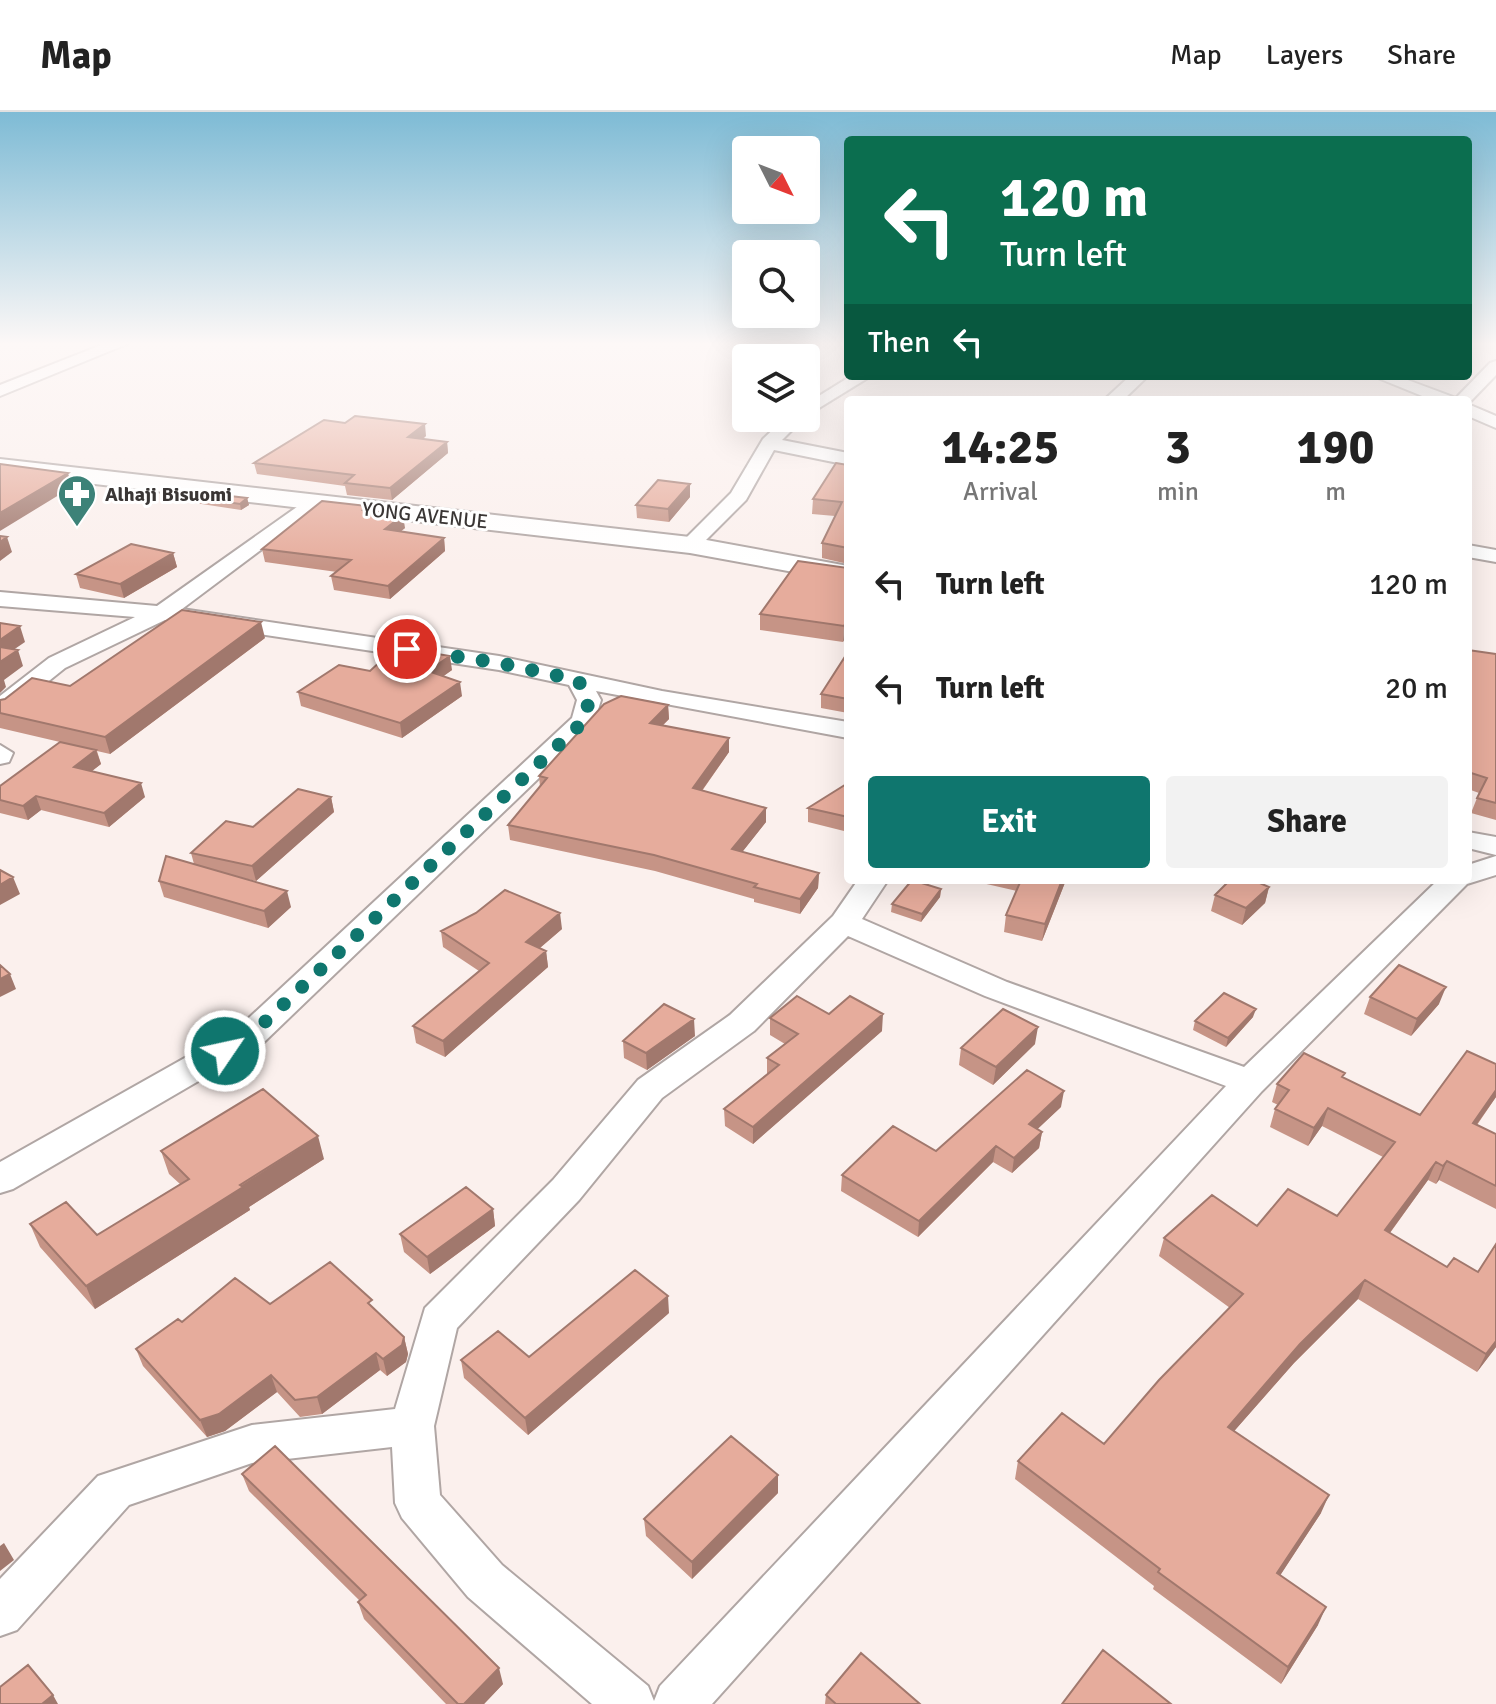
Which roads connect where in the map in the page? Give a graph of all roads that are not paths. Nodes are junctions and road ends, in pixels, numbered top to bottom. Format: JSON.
{"nodes":[{"id":1,"x":780,"y":432,"type":"edge"},
{"id":2,"x":769,"y":443,"type":"junction"},
{"id":3,"x":844,"y":458,"type":"edge"},
{"id":4,"x":0,"y":466,"type":"edge"},
{"id":5,"x":311,"y":503,"type":"junction"},
{"id":6,"x":690,"y":545,"type":"junction"},
{"id":7,"x":1472,"y":552,"type":"edge"},
{"id":8,"x":1496,"y":556,"type":"edge"},
{"id":9,"x":844,"y":573,"type":"edge"},
{"id":10,"x":0,"y":599,"type":"edge"},
{"id":11,"x":162,"y":613,"type":"junction"},
{"id":12,"x":578,"y":680,"type":"junction"},
{"id":13,"x":662,"y":698,"type":"junction"},
{"id":14,"x":0,"y":708,"type":"edge"},
{"id":15,"x":584,"y":721,"type":"junction"},
{"id":16,"x":844,"y":729,"type":"edge"},
{"id":17,"x":1472,"y":841,"type":"edge"},
{"id":18,"x":1496,"y":846,"type":"edge"},
{"id":19,"x":1496,"y":865,"type":"edge"},
{"id":20,"x":1472,"y":874,"type":"edge"},
{"id":21,"x":870,"y":884,"type":"edge"},
{"id":22,"x":1451,"y":884,"type":"edge"},
{"id":23,"x":844,"y":923,"type":"junction"},
{"id":24,"x":1250,"y":1082,"type":"junction"},
{"id":25,"x":0,"y":1179,"type":"edge"},
{"id":26,"x":412,"y":1426,"type":"junction"},
{"id":27,"x":0,"y":1613,"type":"edge"},
{"id":28,"x":630,"y":1704,"type":"edge"},
{"id":29,"x":678,"y":1704,"type":"edge"}],
"edges":[{"from":1,"to":2,"type":"street"},
{"from":2,"to":3,"type":"street"},
{"from":2,"to":6,"type":"street"},
{"from":4,"to":5,"type":"street","name":"YONG AVENUE"},
{"from":5,"to":6,"type":"street","name":"YONG AVENUE"},
{"from":5,"to":11,"type":"street"},
{"from":6,"to":9,"type":"street","name":"YONG AVENUE"},
{"from":7,"to":8,"type":"street"},
{"from":10,"to":11,"type":"street"},
{"from":11,"to":12,"type":"street"},
{"from":11,"to":14,"type":"street"},
{"from":12,"to":13,"type":"street"},
{"from":12,"to":15,"type":"street"},
{"from":13,"to":15,"type":"street"},
{"from":13,"to":16,"type":"street"},
{"from":15,"to":25,"type":"street"},
{"from":17,"to":18,"type":"street"},
{"from":19,"to":20,"type":"street"},
{"from":21,"to":23,"type":"street"},
{"from":22,"to":24,"type":"street"},
{"from":23,"to":24,"type":"street"},
{"from":23,"to":26,"type":"street"},
{"from":24,"to":29,"type":"street"},
{"from":26,"to":27,"type":"street"},
{"from":26,"to":28,"type":"street"}]}
